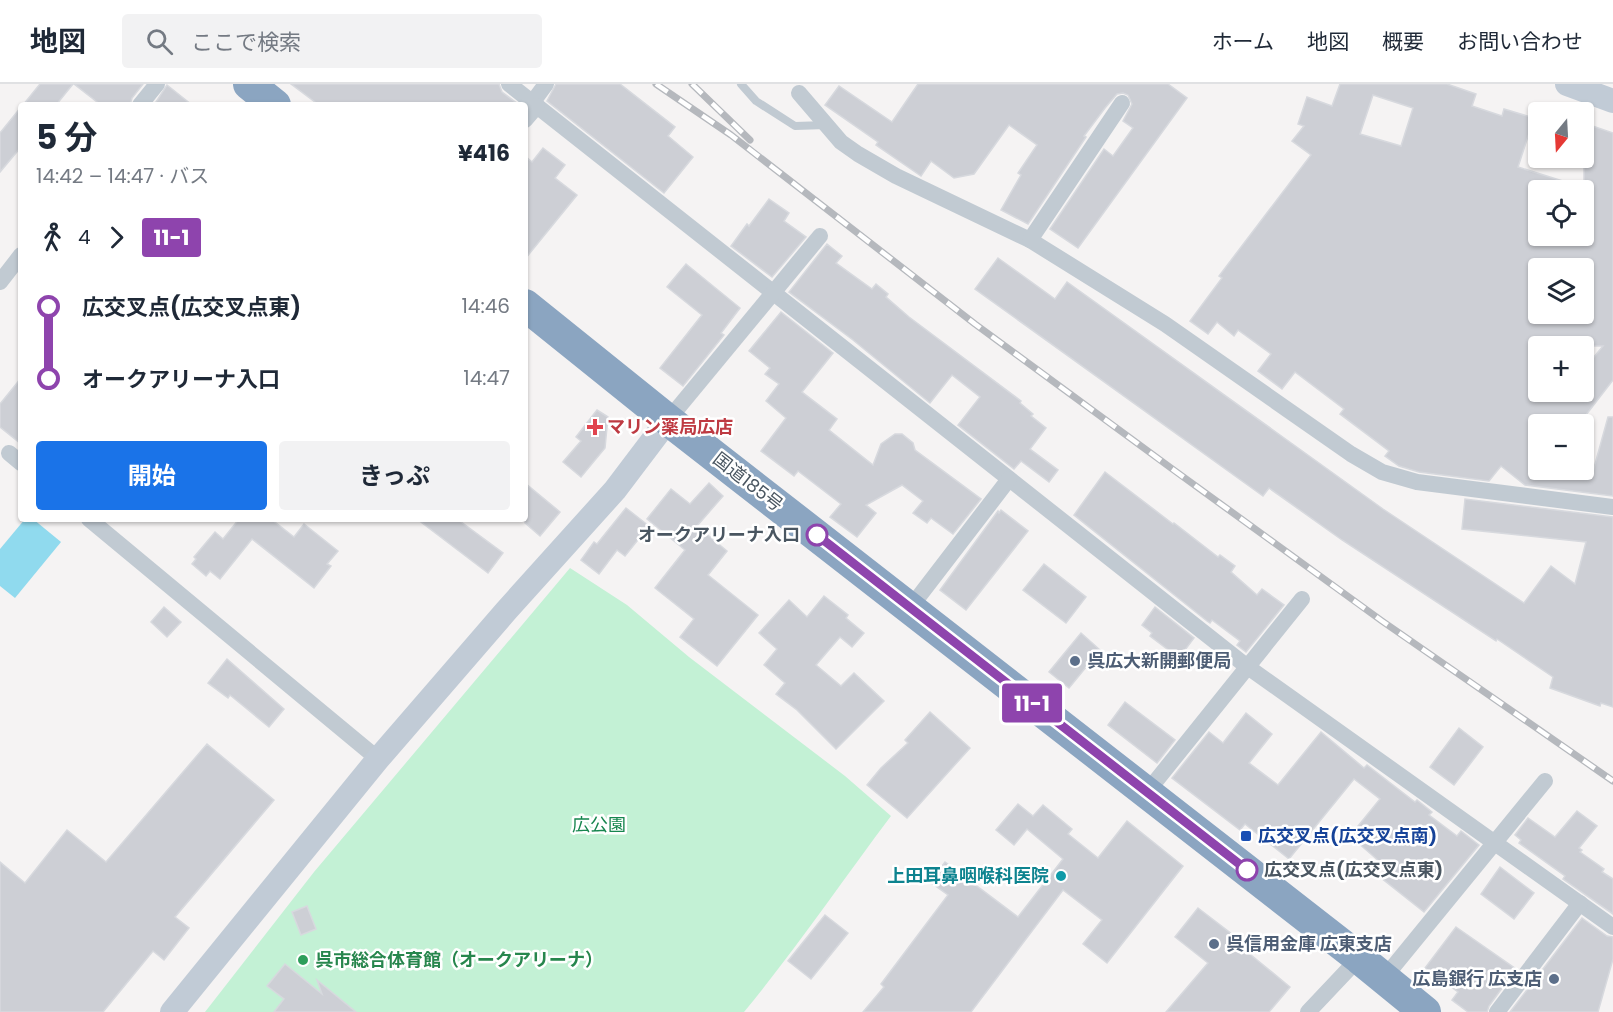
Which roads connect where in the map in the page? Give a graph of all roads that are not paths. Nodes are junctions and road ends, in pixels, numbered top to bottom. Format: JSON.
{"nodes":[{"id":1,"x":157,"y":84,"type":"edge"},
{"id":2,"x":249,"y":84,"type":"edge"},
{"id":3,"x":508,"y":84,"type":"edge"},
{"id":4,"x":546,"y":84,"type":"edge"},
{"id":5,"x":741,"y":84,"type":"edge"},
{"id":6,"x":1567,"y":84,"type":"edge"},
{"id":7,"x":799,"y":93,"type":"dead end"},
{"id":8,"x":1613,"y":100,"type":"edge"},
{"id":9,"x":142,"y":102,"type":"edge"},
{"id":10,"x":271,"y":102,"type":"edge"},
{"id":11,"x":1122,"y":103,"type":"dead end"},
{"id":12,"x":534,"y":104,"type":"junction"},
{"id":13,"x":528,"y":115,"type":"edge"},
{"id":14,"x":826,"y":125,"type":"junction"},
{"id":15,"x":820,"y":236,"type":"dead end"},
{"id":16,"x":1030,"y":240,"type":"junction"},
{"id":17,"x":18,"y":259,"type":"edge"},
{"id":18,"x":0,"y":282,"type":"edge"},
{"id":19,"x":774,"y":293,"type":"junction"},
{"id":20,"x":528,"y":307,"type":"edge"},
{"id":21,"x":668,"y":420,"type":"junction"},
{"id":22,"x":1009,"y":479,"type":"junction"},
{"id":23,"x":1613,"y":507,"type":"edge"},
{"id":24,"x":93,"y":522,"type":"edge"},
{"id":25,"x":1302,"y":599,"type":"dead end"},
{"id":26,"x":910,"y":608,"type":"junction"},
{"id":27,"x":1247,"y":667,"type":"junction"},
{"id":28,"x":378,"y":759,"type":"junction"},
{"id":29,"x":1545,"y":781,"type":"dead end"},
{"id":30,"x":1147,"y":792,"type":"junction"},
{"id":31,"x":1495,"y":842,"type":"junction"},
{"id":32,"x":1580,"y":903,"type":"junction"},
{"id":33,"x":1613,"y":927,"type":"edge"},
{"id":34,"x":1359,"y":958,"type":"junction"},
{"id":35,"x":1384,"y":978,"type":"junction"},
{"id":36,"x":172,"y":1012,"type":"edge"},
{"id":37,"x":1308,"y":1012,"type":"edge"},
{"id":38,"x":1425,"y":1012,"type":"edge"},
{"id":39,"x":1497,"y":1012,"type":"edge"}],
"edges":[{"from":1,"to":9,"type":"street"},
{"from":2,"to":10,"type":"highway"},
{"from":3,"to":12,"type":"street"},
{"from":4,"to":12,"type":"street"},
{"from":5,"to":14,"type":"lane"},
{"from":6,"to":8,"type":"street"},
{"from":7,"to":14,"type":"street"},
{"from":11,"to":16,"type":"street"},
{"from":12,"to":13,"type":"street"},
{"from":12,"to":19,"type":"street"},
{"from":14,"to":16,"type":"street"},
{"from":15,"to":19,"type":"street"},
{"from":16,"to":23,"type":"street"},
{"from":17,"to":18,"type":"street"},
{"from":19,"to":21,"type":"street"},
{"from":19,"to":22,"type":"street"},
{"from":20,"to":21,"type":"highway","name":"国道185号"},
{"from":21,"to":26,"type":"highway","name":"国道185号"},
{"from":21,"to":28,"type":"street"},
{"from":22,"to":26,"type":"street"},
{"from":22,"to":27,"type":"street"},
{"from":24,"to":28,"type":"street"},
{"from":25,"to":27,"type":"street"},
{"from":26,"to":30,"type":"highway","name":"国道185号"},
{"from":27,"to":30,"type":"street"},
{"from":27,"to":31,"type":"street"},
{"from":28,"to":36,"type":"street"},
{"from":29,"to":31,"type":"street"},
{"from":30,"to":34,"type":"highway","name":"国道185号"},
{"from":31,"to":32,"type":"street"},
{"from":31,"to":35,"type":"street"},
{"from":32,"to":33,"type":"street"},
{"from":32,"to":39,"type":"street"},
{"from":34,"to":35,"type":"highway","name":"国道185号"},
{"from":34,"to":37,"type":"street"},
{"from":35,"to":38,"type":"highway","name":"国道185号"}]}
